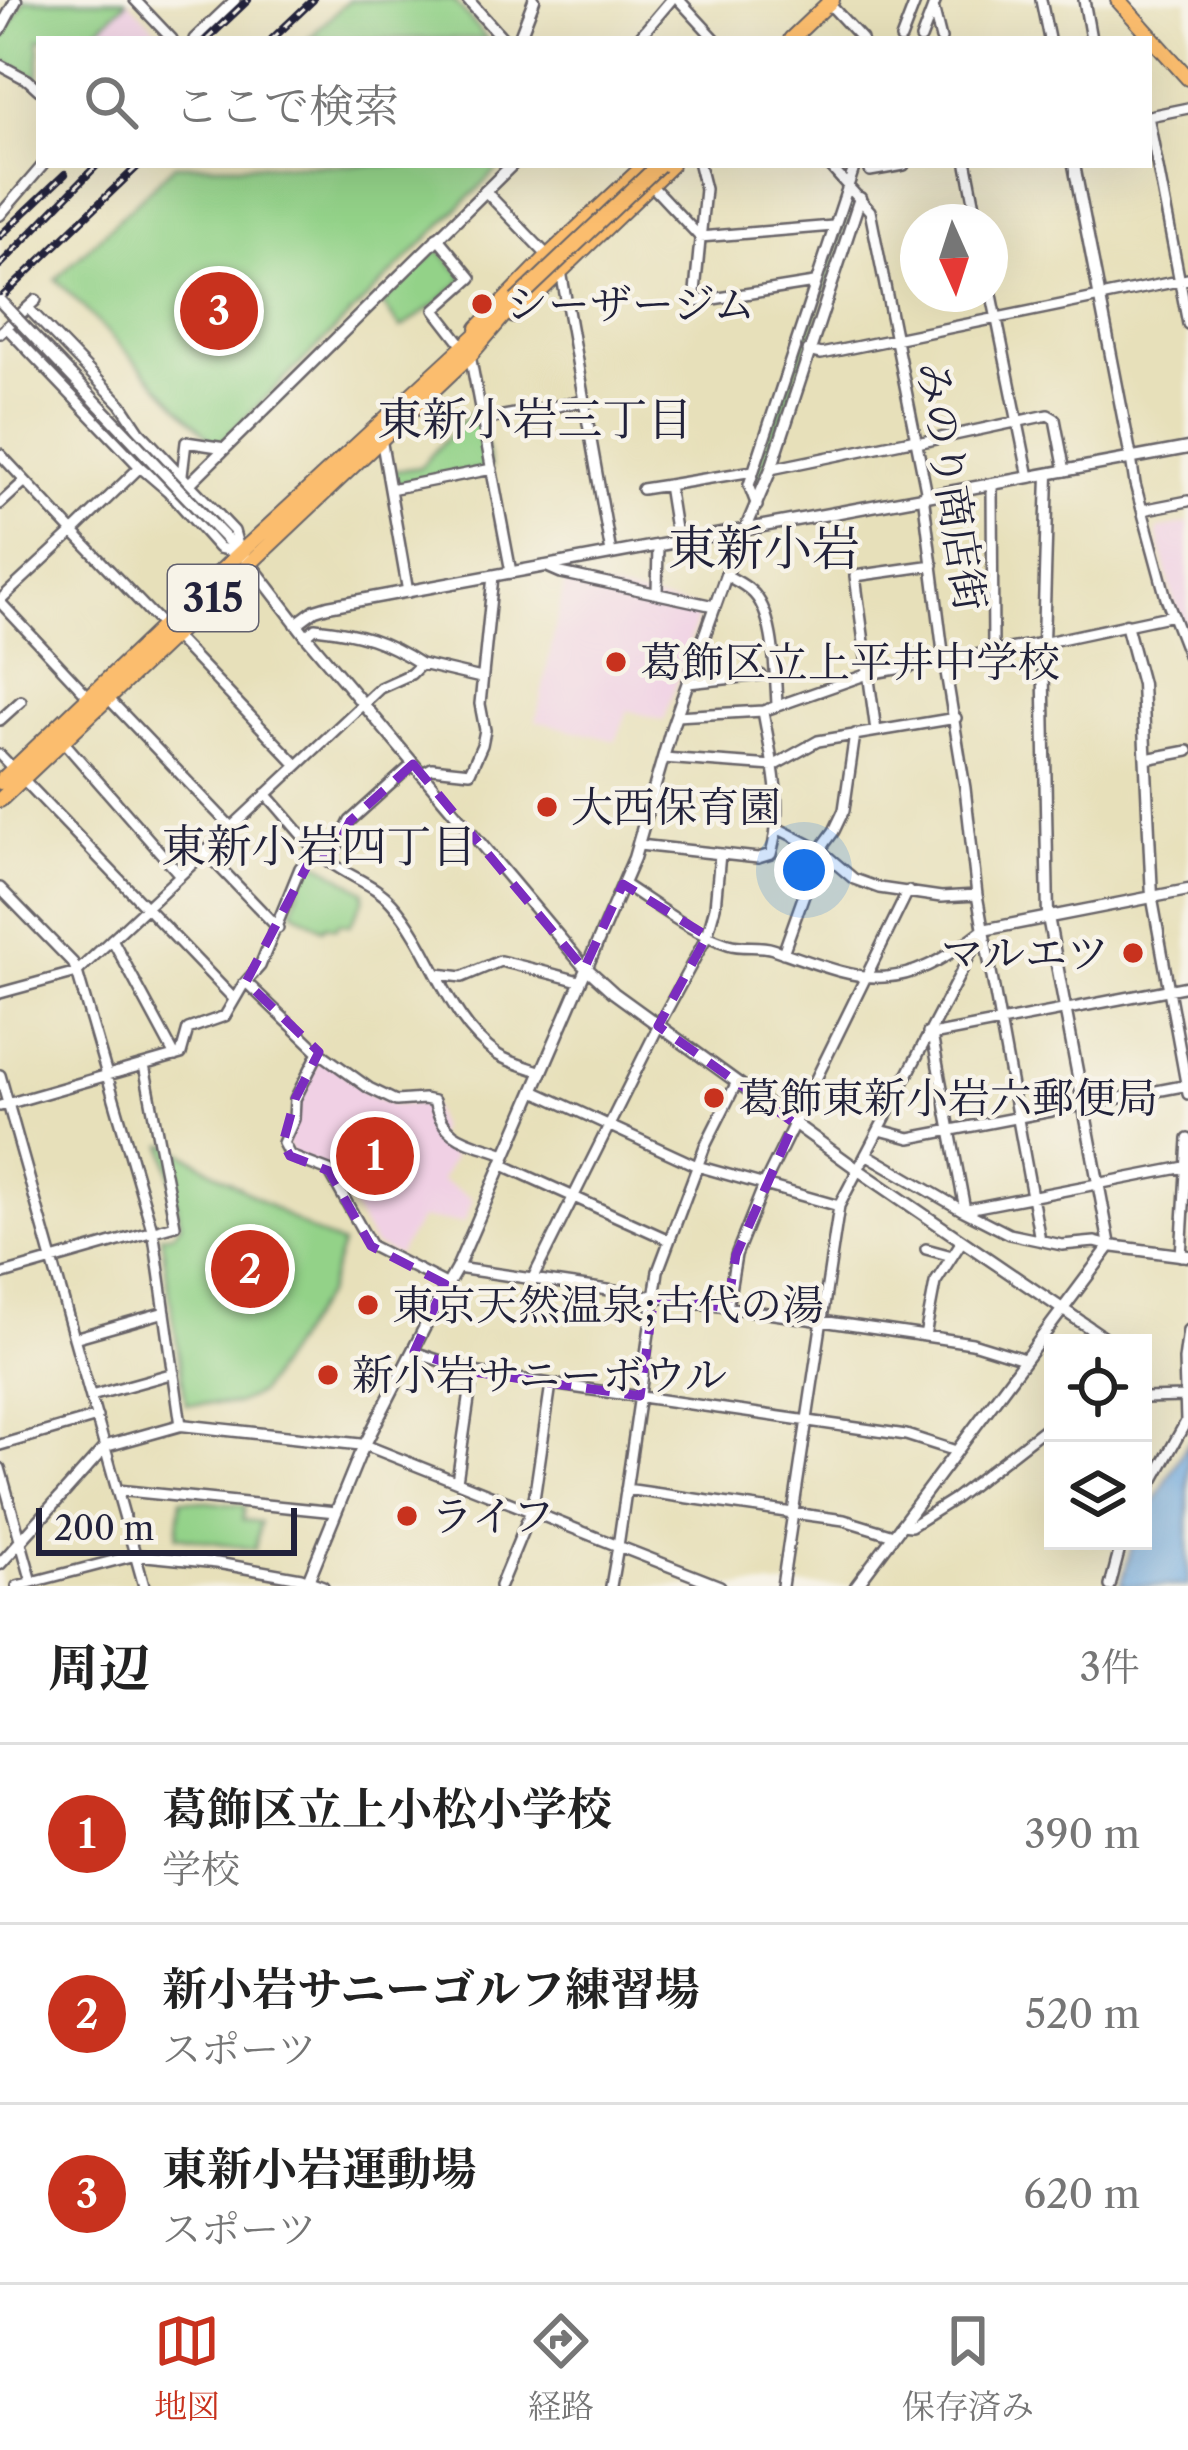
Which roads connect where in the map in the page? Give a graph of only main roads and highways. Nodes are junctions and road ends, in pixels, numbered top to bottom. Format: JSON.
{"nodes":[{"id":1,"x":1118,"y":0,"type":"edge"},
{"id":2,"x":832,"y":2,"type":"edge"},
{"id":3,"x":1142,"y":35,"type":"edge"},
{"id":4,"x":784,"y":36,"type":"edge"},
{"id":5,"x":794,"y":36,"type":"edge"},
{"id":6,"x":804,"y":36,"type":"edge"},
{"id":7,"x":1152,"y":44,"type":"edge"},
{"id":8,"x":1188,"y":78,"type":"edge"},
{"id":9,"x":639,"y":168,"type":"edge"},
{"id":10,"x":656,"y":168,"type":"edge"},
{"id":11,"x":668,"y":168,"type":"edge"},
{"id":12,"x":615,"y":193,"type":"junction"},
{"id":13,"x":625,"y":208,"type":"junction"},
{"id":14,"x":466,"y":350,"type":"junction"},
{"id":15,"x":245,"y":558,"type":"junction"},
{"id":16,"x":168,"y":631,"type":"junction"},
{"id":17,"x":18,"y":774,"type":"junction"},
{"id":18,"x":0,"y":782,"type":"edge"},
{"id":19,"x":0,"y":800,"type":"edge"}],
"edges":[{"from":1,"to":3,"type":"main road"},
{"from":2,"to":4,"type":"main road"},
{"from":2,"to":5,"type":"main road"},
{"from":2,"to":6,"type":"main road"},
{"from":7,"to":8,"type":"main road"},
{"from":9,"to":12,"type":"main road"},
{"from":10,"to":14,"type":"main road","number":"315","bridge":true},
{"from":11,"to":13,"type":"main road"},
{"from":12,"to":13,"type":"main road"},
{"from":12,"to":14,"type":"main road"},
{"from":13,"to":14,"type":"main road"},
{"from":14,"to":15,"type":"main road","number":"315"},
{"from":14,"to":15,"type":"main road","number":"315"},
{"from":15,"to":16,"type":"main road","number":"315"},
{"from":16,"to":17,"type":"main road","number":"315"},
{"from":16,"to":17,"type":"main road","number":"315"},
{"from":17,"to":18,"type":"main road","number":"315"},
{"from":17,"to":19,"type":"main road","number":"315"}]}
